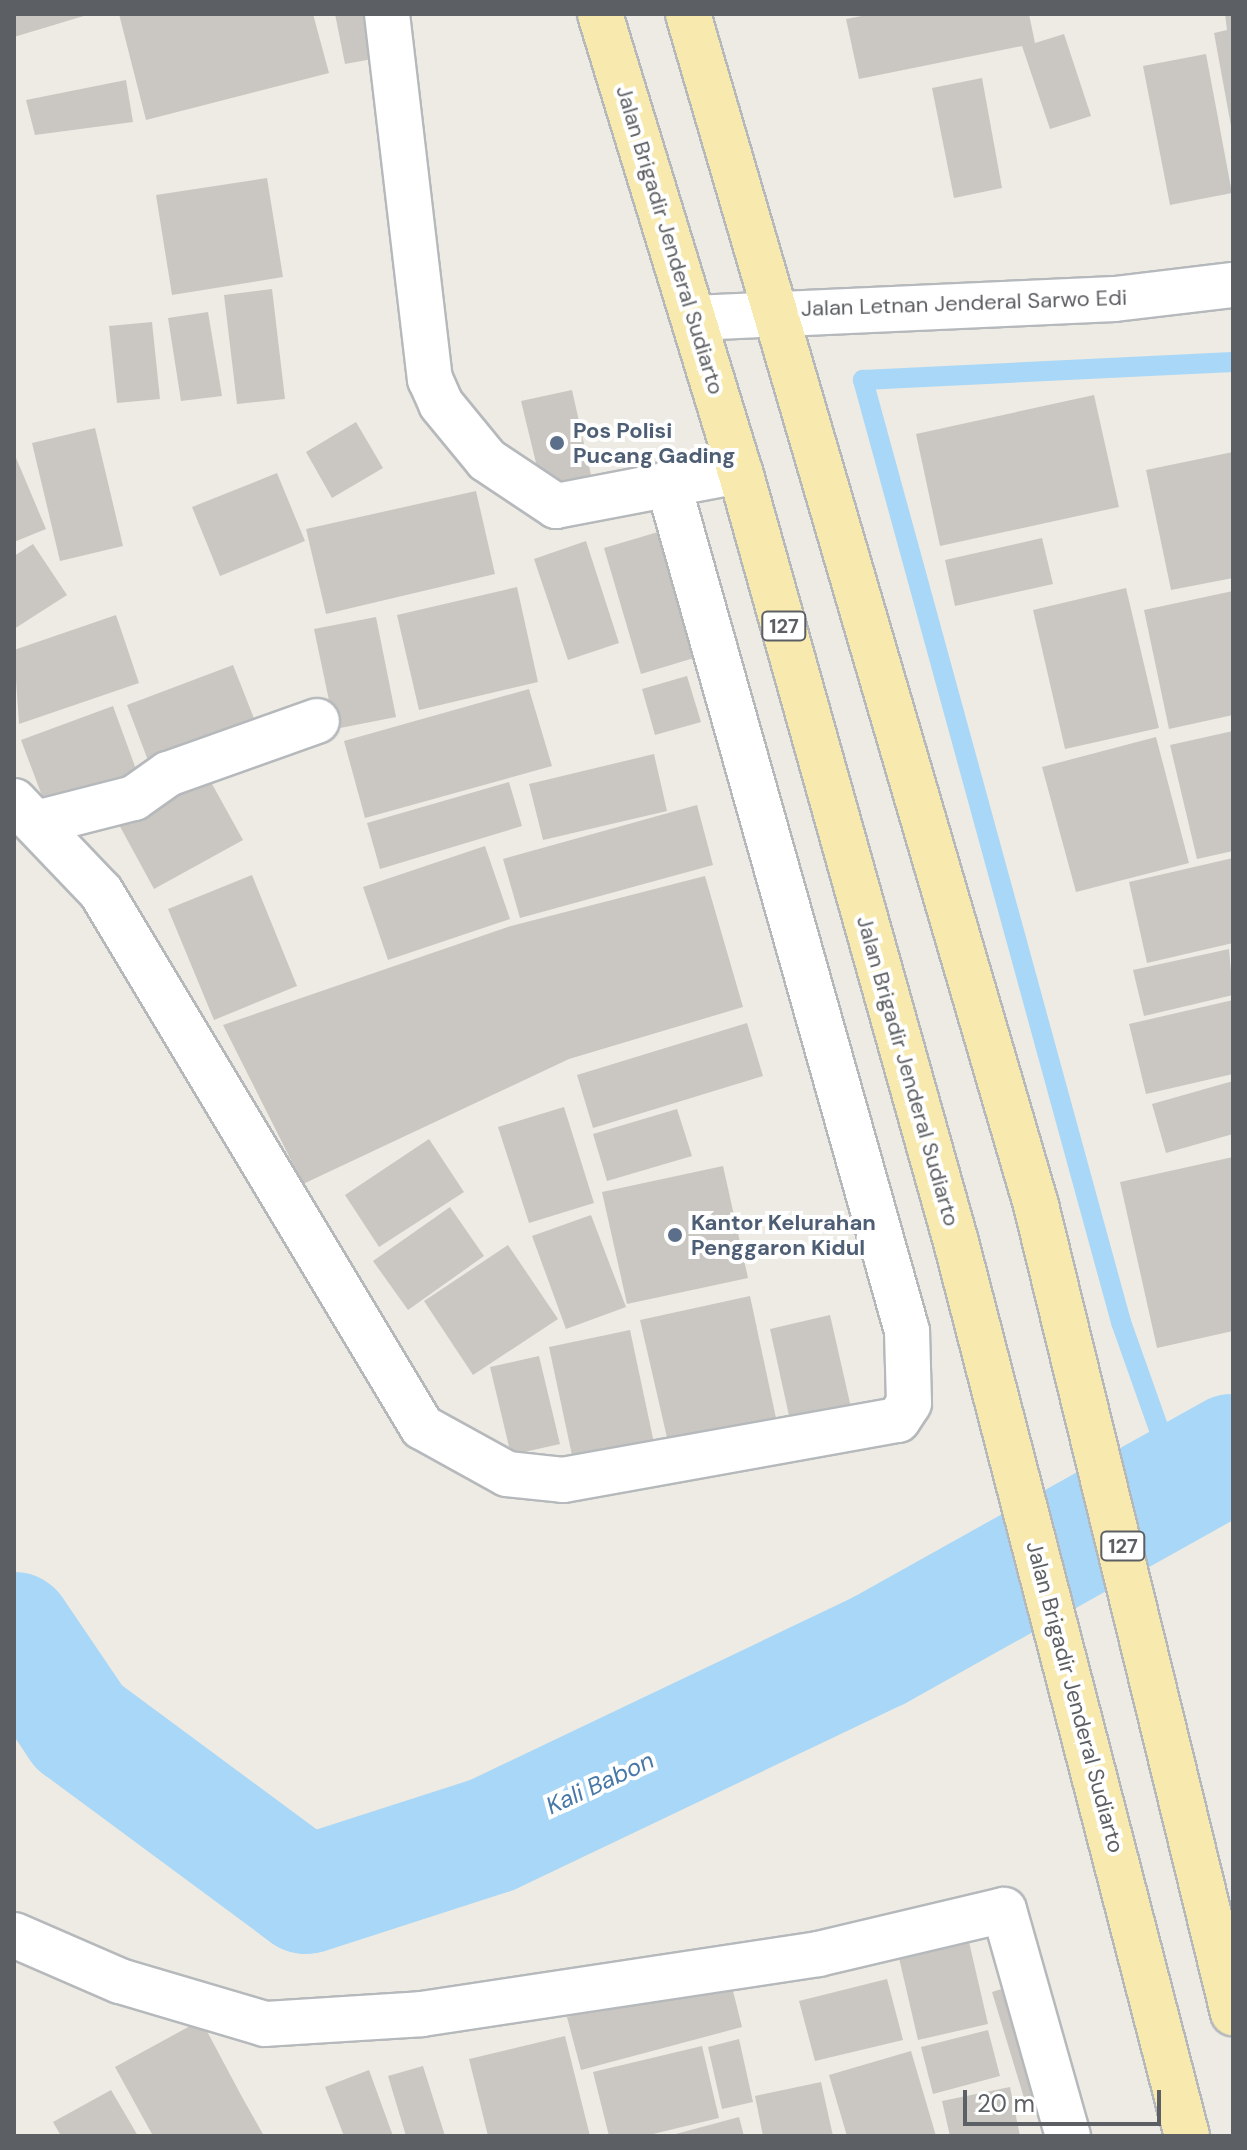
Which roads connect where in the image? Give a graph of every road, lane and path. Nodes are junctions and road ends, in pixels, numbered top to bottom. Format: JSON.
{"nodes":[{"id":1,"x":387,"y":14,"type":"edge"},
{"id":2,"x":600,"y":14,"type":"edge"},
{"id":3,"x":688,"y":14,"type":"edge"},
{"id":4,"x":1233,"y":285,"type":"edge"},
{"id":5,"x":779,"y":311,"type":"junction"},
{"id":6,"x":694,"y":318,"type":"junction"},
{"id":7,"x":740,"y":471,"type":"junction"},
{"id":8,"x":668,"y":483,"type":"junction"},
{"id":9,"x":317,"y":721,"type":"dead end"},
{"id":10,"x":25,"y":812,"type":"edge"},
{"id":11,"x":14,"y":1935,"type":"edge"},
{"id":12,"x":1233,"y":2013,"type":"edge"},
{"id":13,"x":1068,"y":2136,"type":"edge"},
{"id":14,"x":1187,"y":2136,"type":"edge"}],
"edges":[{"from":1,"to":8,"type":"street"},
{"from":2,"to":6,"type":"main road","name":"Jalan Brigadir Jenderal Sudiarto","number":"127"},
{"from":3,"to":5,"type":"main road","number":"127"},
{"from":4,"to":5,"type":"street","name":"Jalan Letnan Jenderal Sarwo Edi"},
{"from":5,"to":6,"type":"street","name":"Jalan Letnan Jenderal Sarwo Edi"},
{"from":5,"to":12,"type":"main road","number":"127"},
{"from":6,"to":7,"type":"main road","name":"Jalan Brigadir Jenderal Sudiarto","number":"127"},
{"from":7,"to":8,"type":"street"},
{"from":7,"to":14,"type":"main road","name":"Jalan Brigadir Jenderal Sudiarto","number":"127"},
{"from":8,"to":10,"type":"street"},
{"from":9,"to":10,"type":"street"},
{"from":11,"to":13,"type":"street"}]}
